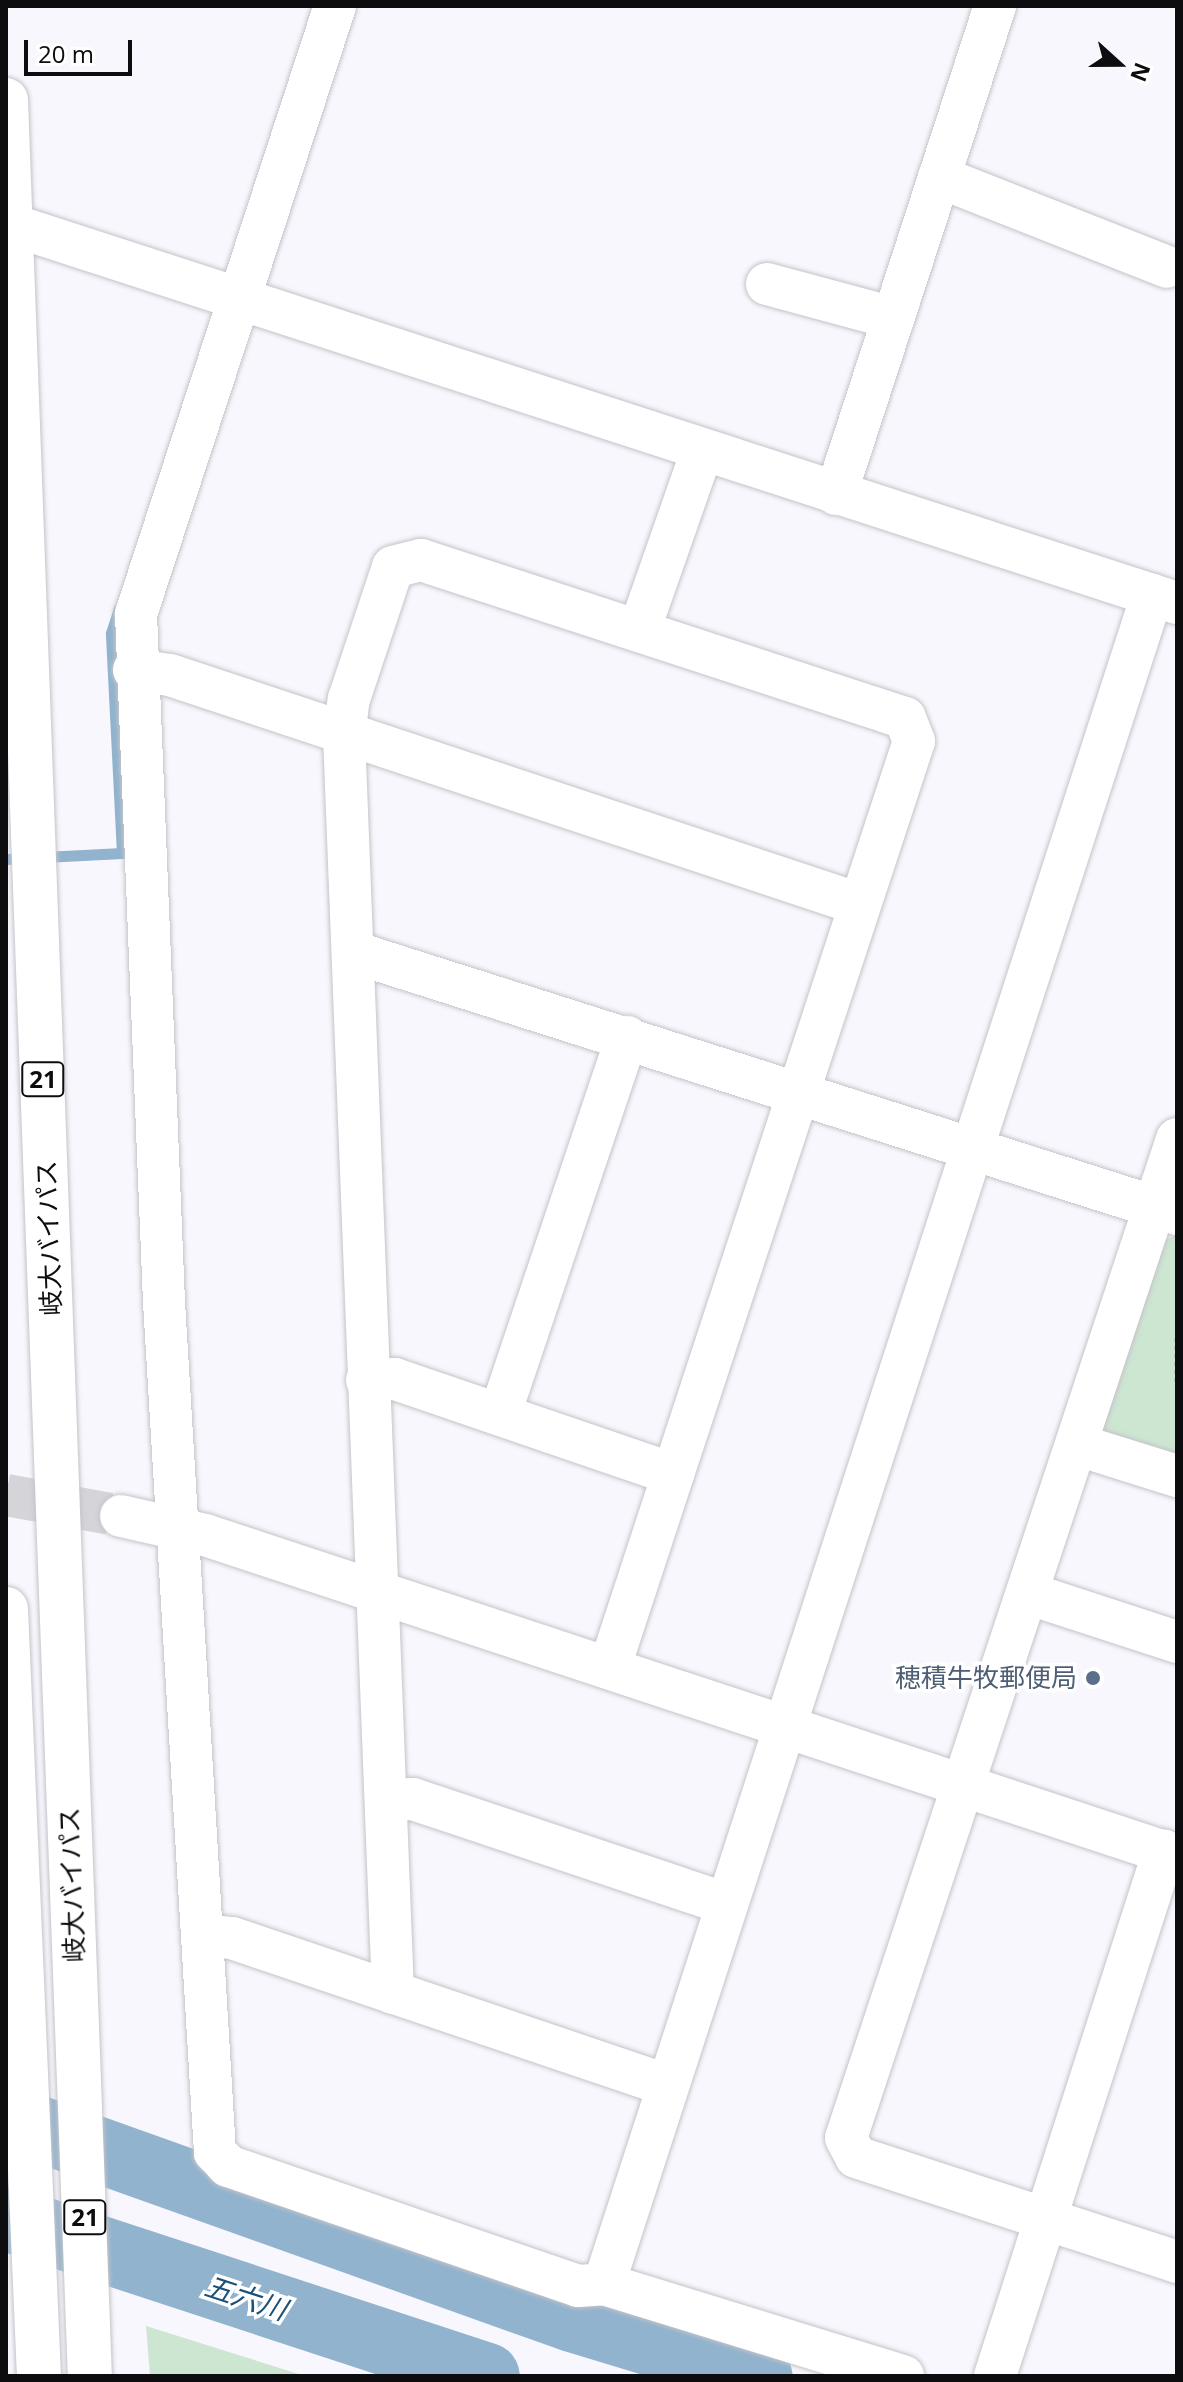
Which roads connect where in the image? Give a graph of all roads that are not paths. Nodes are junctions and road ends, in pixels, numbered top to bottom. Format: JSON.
{"nodes":[{"id":1,"x":335,"y":6,"type":"edge"},
{"id":2,"x":995,"y":6,"type":"edge"},
{"id":3,"x":6,"y":100,"type":"edge"},
{"id":4,"x":939,"y":177,"type":"junction"},
{"id":5,"x":9,"y":224,"type":"edge"},
{"id":6,"x":1167,"y":267,"type":"dead end"},
{"id":7,"x":767,"y":284,"type":"dead end"},
{"id":8,"x":241,"y":298,"type":"junction"},
{"id":9,"x":893,"y":318,"type":"junction"},
{"id":10,"x":702,"y":451,"type":"junction"},
{"id":11,"x":836,"y":494,"type":"junction"},
{"id":12,"x":1165,"y":599,"type":"edge"},
{"id":13,"x":639,"y":631,"type":"junction"},
{"id":14,"x":134,"y":670,"type":"junction"},
{"id":15,"x":344,"y":737,"type":"junction"},
{"id":16,"x":859,"y":904,"type":"junction"},
{"id":17,"x":353,"y":952,"type":"junction"},
{"id":18,"x":627,"y":1037,"type":"junction"},
{"id":19,"x":798,"y":1090,"type":"junction"},
{"id":20,"x":1177,"y":1139,"type":"edge"},
{"id":21,"x":972,"y":1148,"type":"junction"},
{"id":22,"x":1166,"y":1211,"type":"edge"},
{"id":23,"x":367,"y":1380,"type":"junction"},
{"id":24,"x":500,"y":1414,"type":"junction"},
{"id":25,"x":1078,"y":1445,"type":"junction"},
{"id":26,"x":673,"y":1474,"type":"junction"},
{"id":27,"x":1177,"y":1476,"type":"edge"},
{"id":28,"x":121,"y":1516,"type":"tunnel mouth"},
{"id":29,"x":181,"y":1528,"type":"junction"},
{"id":30,"x":375,"y":1590,"type":"junction"},
{"id":31,"x":1030,"y":1594,"type":"junction"},
{"id":32,"x":6,"y":1609,"type":"edge"},
{"id":33,"x":1177,"y":1642,"type":"edge"},
{"id":34,"x":610,"y":1666,"type":"junction"},
{"id":35,"x":786,"y":1724,"type":"junction"},
{"id":36,"x":966,"y":1786,"type":"junction"},
{"id":37,"x":387,"y":1800,"type":"junction"},
{"id":38,"x":1171,"y":1854,"type":"edge"},
{"id":39,"x":726,"y":1904,"type":"junction"},
{"id":40,"x":203,"y":1935,"type":"junction"},
{"id":41,"x":393,"y":1993,"type":"junction"},
{"id":42,"x":667,"y":2085,"type":"junction"},
{"id":43,"x":1046,"y":2217,"type":"junction"},
{"id":44,"x":1177,"y":2262,"type":"edge"},
{"id":45,"x":604,"y":2284,"type":"junction"},
{"id":46,"x":39,"y":2376,"type":"edge"},
{"id":47,"x":90,"y":2376,"type":"edge"},
{"id":48,"x":903,"y":2376,"type":"edge"},
{"id":49,"x":995,"y":2376,"type":"edge"}],
"edges":[{"from":1,"to":8,"type":"street"},
{"from":2,"to":4,"type":"street"},
{"from":3,"to":5,"type":"highway","name":"岐大バイパス","number":"21"},
{"from":4,"to":6,"type":"street"},
{"from":4,"to":9,"type":"street"},
{"from":5,"to":8,"type":"street"},
{"from":5,"to":47,"type":"highway","name":"岐大バイパス","number":"21"},
{"from":7,"to":9,"type":"street"},
{"from":8,"to":10,"type":"street"},
{"from":8,"to":14,"type":"street"},
{"from":9,"to":11,"type":"street"},
{"from":10,"to":11,"type":"street"},
{"from":10,"to":13,"type":"street"},
{"from":11,"to":12,"type":"street"},
{"from":12,"to":21,"type":"street"},
{"from":13,"to":15,"type":"street"},
{"from":13,"to":16,"type":"street"},
{"from":14,"to":15,"type":"street"},
{"from":14,"to":29,"type":"street"},
{"from":15,"to":16,"type":"street"},
{"from":15,"to":17,"type":"street"},
{"from":16,"to":19,"type":"street"},
{"from":17,"to":18,"type":"street"},
{"from":17,"to":23,"type":"street"},
{"from":18,"to":19,"type":"street"},
{"from":18,"to":24,"type":"street"},
{"from":19,"to":21,"type":"street"},
{"from":19,"to":26,"type":"street"},
{"from":20,"to":22,"type":"street"},
{"from":21,"to":22,"type":"street"},
{"from":21,"to":35,"type":"street"},
{"from":22,"to":25,"type":"street"},
{"from":23,"to":24,"type":"street"},
{"from":23,"to":30,"type":"street"},
{"from":24,"to":26,"type":"street"},
{"from":25,"to":27,"type":"street"},
{"from":25,"to":31,"type":"street"},
{"from":26,"to":34,"type":"street"},
{"from":28,"to":29,"type":"street"},
{"from":29,"to":30,"type":"street"},
{"from":29,"to":40,"type":"street"},
{"from":30,"to":34,"type":"street"},
{"from":30,"to":37,"type":"street"},
{"from":31,"to":33,"type":"street"},
{"from":31,"to":36,"type":"street"},
{"from":32,"to":46,"type":"highway","name":"岐大バイパス","number":"21"},
{"from":34,"to":35,"type":"street"},
{"from":35,"to":36,"type":"street"},
{"from":35,"to":39,"type":"street"},
{"from":36,"to":38,"type":"street"},
{"from":36,"to":43,"type":"street"},
{"from":37,"to":39,"type":"street"},
{"from":37,"to":41,"type":"street"},
{"from":38,"to":43,"type":"street"},
{"from":39,"to":42,"type":"street"},
{"from":40,"to":41,"type":"street"},
{"from":40,"to":45,"type":"street"},
{"from":41,"to":42,"type":"street"},
{"from":42,"to":45,"type":"street"},
{"from":43,"to":44,"type":"street"},
{"from":43,"to":49,"type":"street"},
{"from":45,"to":48,"type":"street"}]}
